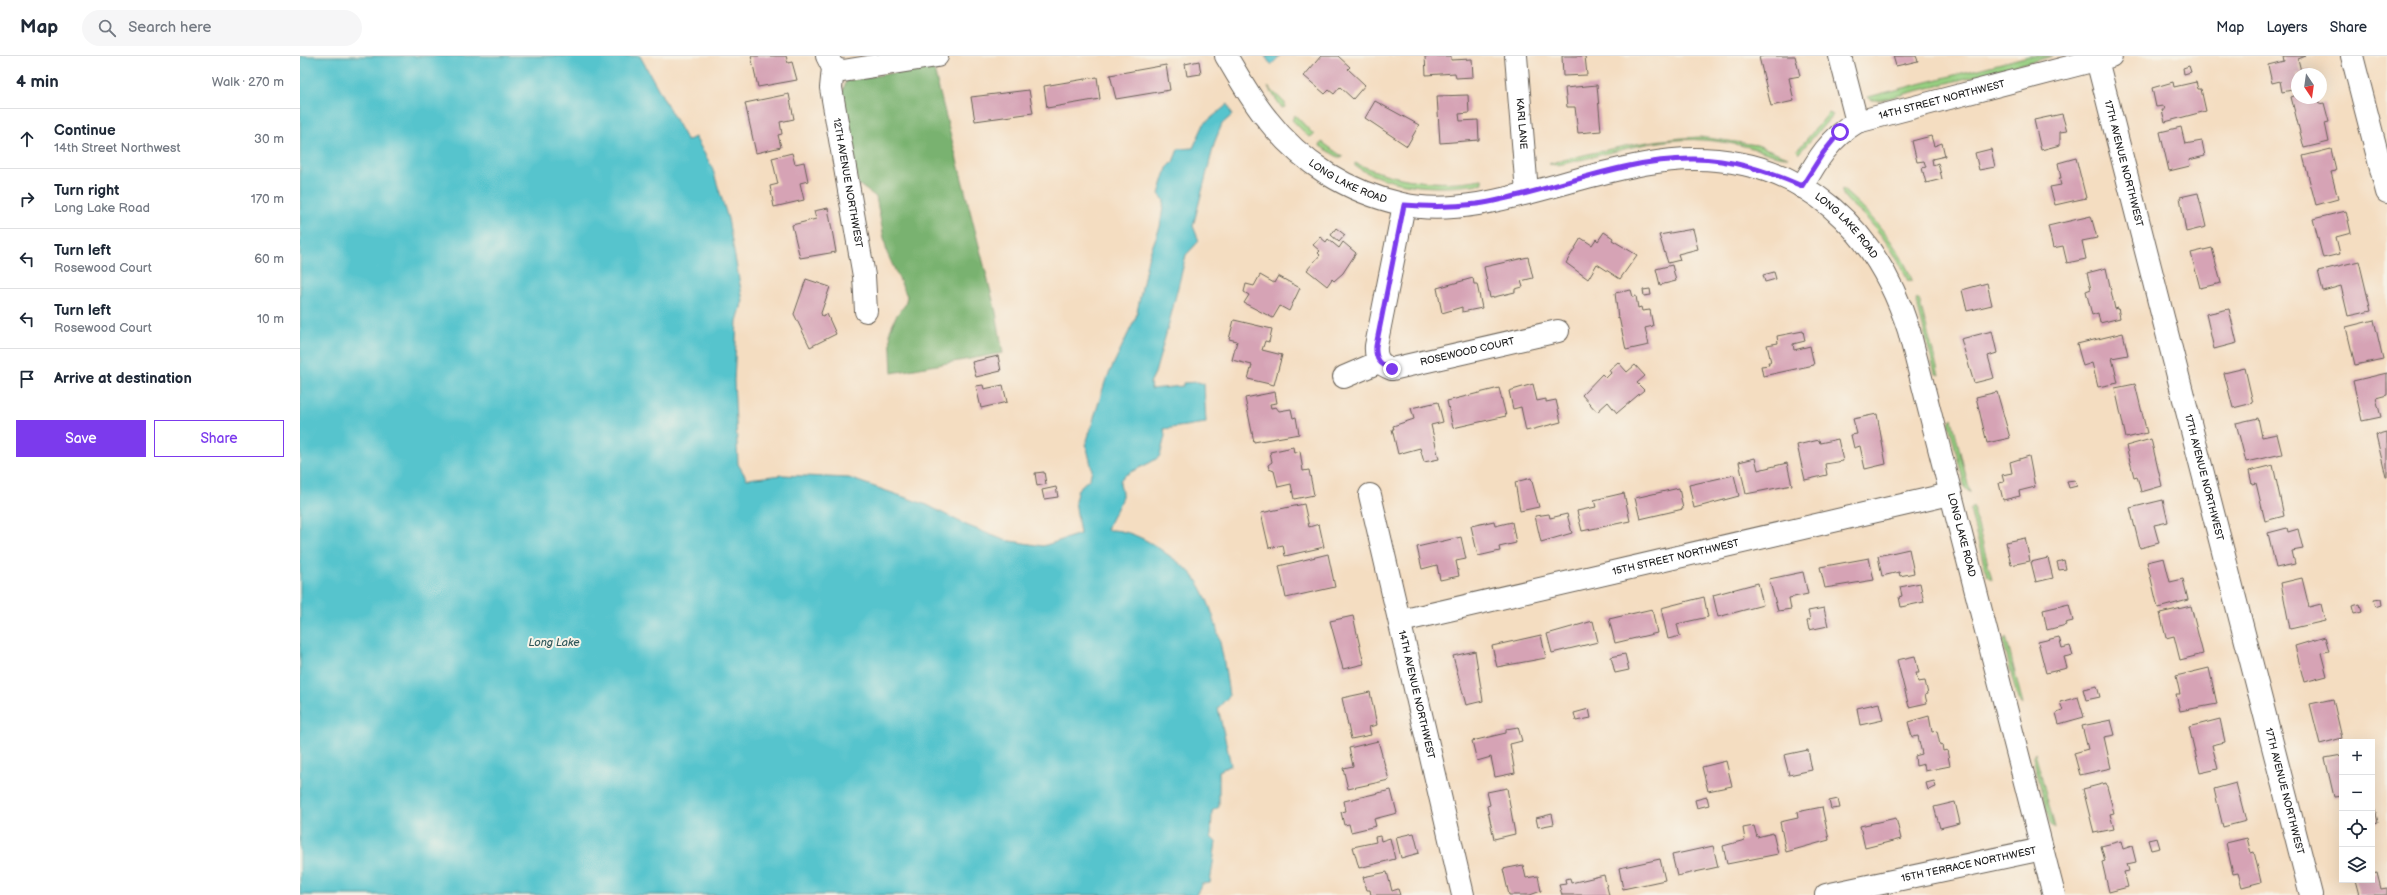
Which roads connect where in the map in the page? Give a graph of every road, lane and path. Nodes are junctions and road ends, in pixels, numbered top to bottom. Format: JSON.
{"nodes":[{"id":1,"x":937,"y":56,"type":"edge"},
{"id":2,"x":1226,"y":56,"type":"edge"},
{"id":3,"x":1516,"y":56,"type":"edge"},
{"id":4,"x":1840,"y":56,"type":"edge"},
{"id":5,"x":2352,"y":56,"type":"edge"},
{"id":6,"x":2101,"y":57,"type":"edge"},
{"id":7,"x":830,"y":62,"type":"edge"},
{"id":8,"x":1857,"y":122,"type":"junction"},
{"id":9,"x":1802,"y":186,"type":"junction"},
{"id":10,"x":1527,"y":192,"type":"junction"},
{"id":11,"x":2387,"y":192,"type":"edge"},
{"id":12,"x":1404,"y":205,"type":"junction"},
{"id":13,"x":866,"y":311,"type":"dead end"},
{"id":14,"x":1558,"y":331,"type":"dead end"},
{"id":15,"x":1379,"y":362,"type":"junction"},
{"id":16,"x":1344,"y":377,"type":"dead end"},
{"id":17,"x":1950,"y":494,"type":"junction"},
{"id":18,"x":1370,"y":495,"type":"dead end"},
{"id":19,"x":1401,"y":621,"type":"junction"},
{"id":20,"x":2042,"y":849,"type":"junction"},
{"id":21,"x":1463,"y":895,"type":"edge"},
{"id":22,"x":1826,"y":895,"type":"edge"},
{"id":23,"x":2054,"y":895,"type":"edge"},
{"id":24,"x":2311,"y":895,"type":"edge"}],
"edges":[{"from":1,"to":7,"type":"street"},
{"from":2,"to":12,"type":"street","name":"LONG LAKE ROAD"},
{"from":3,"to":10,"type":"street","name":"KARI LANE"},
{"from":4,"to":8,"type":"street"},
{"from":5,"to":11,"type":"street"},
{"from":6,"to":8,"type":"street","name":"14TH STREET NORTHWEST"},
{"from":6,"to":24,"type":"street","name":"17TH AVENUE NORTHWEST"},
{"from":7,"to":13,"type":"street","name":"12TH AVENUE NORTHWEST"},
{"from":8,"to":9,"type":"street","name":"14TH STREET NORTHWEST"},
{"from":9,"to":10,"type":"street","name":"LONG LAKE ROAD"},
{"from":9,"to":17,"type":"street","name":"LONG LAKE ROAD"},
{"from":10,"to":12,"type":"street","name":"LONG LAKE ROAD"},
{"from":12,"to":15,"type":"street"},
{"from":14,"to":15,"type":"street","name":"ROSEWOOD COURT"},
{"from":15,"to":16,"type":"street"},
{"from":17,"to":19,"type":"street","name":"15TH STREET NORTHWEST"},
{"from":17,"to":20,"type":"street","name":"LONG LAKE ROAD"},
{"from":18,"to":19,"type":"street","name":"14TH AVENUE NORTHWEST"},
{"from":19,"to":21,"type":"street","name":"14TH AVENUE NORTHWEST"},
{"from":20,"to":22,"type":"street","name":"15TH TERRACE NORTHWEST"},
{"from":20,"to":23,"type":"street","name":"LONG LAKE ROAD"}]}
